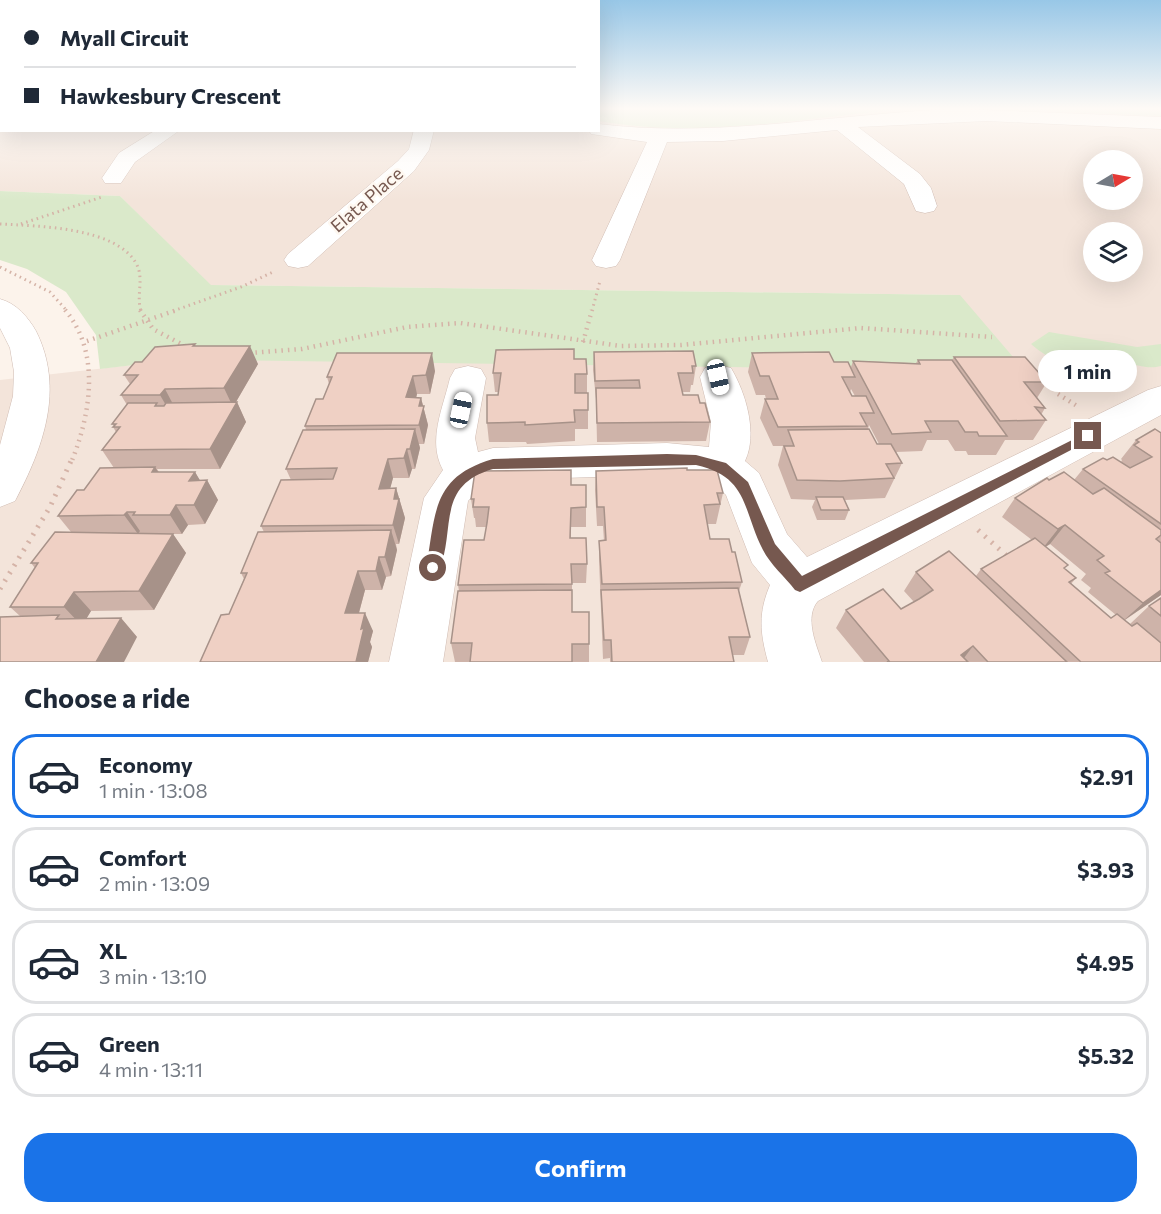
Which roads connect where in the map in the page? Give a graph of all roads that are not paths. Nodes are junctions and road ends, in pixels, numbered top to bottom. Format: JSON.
{"nodes":[{"id":1,"x":659,"y":138,"type":"edge"},
{"id":2,"x":157,"y":139,"type":"edge"},
{"id":3,"x":422,"y":139,"type":"edge"},
{"id":4,"x":861,"y":139,"type":"edge"},
{"id":5,"x":113,"y":178,"type":"dead end"},
{"id":6,"x":925,"y":206,"type":"dead end"},
{"id":7,"x":298,"y":260,"type":"road end"},
{"id":8,"x":606,"y":260,"type":"road end"},
{"id":9,"x":0,"y":308,"type":"edge"},
{"id":10,"x":718,"y":377,"type":"dead end"},
{"id":11,"x":468,"y":378,"type":"dead end"},
{"id":12,"x":1161,"y":399,"type":"edge"},
{"id":13,"x":715,"y":464,"type":"junction"},
{"id":14,"x":470,"y":472,"type":"junction"},
{"id":15,"x":0,"y":489,"type":"edge"},
{"id":16,"x":800,"y":585,"type":"junction"},
{"id":17,"x":416,"y":662,"type":"edge"},
{"id":18,"x":795,"y":662,"type":"edge"}],
"edges":[{"from":1,"to":8,"type":"street"},
{"from":2,"to":5,"type":"street"},
{"from":3,"to":7,"type":"street","name":"Elata Place"},
{"from":4,"to":6,"type":"street"},
{"from":9,"to":15,"type":"street"},
{"from":10,"to":13,"type":"street"},
{"from":11,"to":14,"type":"street"},
{"from":12,"to":16,"type":"street"},
{"from":13,"to":14,"type":"street"},
{"from":13,"to":16,"type":"street"},
{"from":14,"to":17,"type":"street"},
{"from":16,"to":18,"type":"street"}]}
